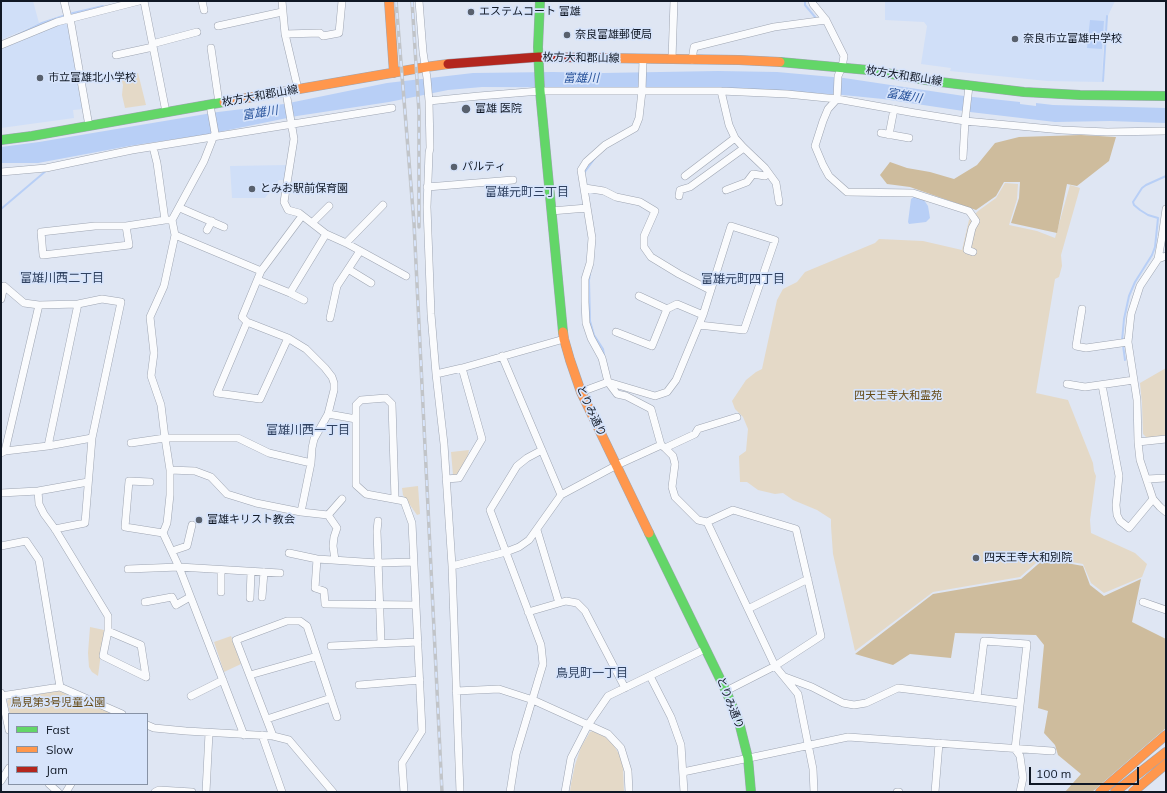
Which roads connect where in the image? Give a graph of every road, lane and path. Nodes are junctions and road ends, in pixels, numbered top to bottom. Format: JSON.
{"nodes":[{"id":1,"x":64,"y":1,"type":"edge"},
{"id":2,"x":104,"y":1,"type":"edge"},
{"id":3,"x":139,"y":1,"type":"edge"},
{"id":4,"x":144,"y":1,"type":"edge"},
{"id":5,"x":202,"y":1,"type":"edge"},
{"id":6,"x":282,"y":1,"type":"edge"},
{"id":7,"x":342,"y":1,"type":"edge"},
{"id":8,"x":389,"y":1,"type":"edge"},
{"id":9,"x":419,"y":1,"type":"edge"},
{"id":10,"x":540,"y":1,"type":"edge"},
{"id":11,"x":674,"y":1,"type":"edge"},
{"id":12,"x":812,"y":1,"type":"edge"},
{"id":13,"x":105,"y":9,"type":"junction"},
{"id":14,"x":204,"y":10,"type":"dead end"},
{"id":15,"x":282,"y":12,"type":"junction"},
{"id":16,"x":69,"y":18,"type":"junction"},
{"id":17,"x":826,"y":20,"type":"junction"},
{"id":18,"x":218,"y":26,"type":"dead end"},
{"id":19,"x":197,"y":32,"type":"dead end"},
{"id":20,"x":285,"y":34,"type":"junction"},
{"id":21,"x":1,"y":45,"type":"edge"},
{"id":22,"x":153,"y":45,"type":"junction"},
{"id":23,"x":210,"y":48,"type":"dead end"},
{"id":24,"x":116,"y":55,"type":"dead end"},
{"id":25,"x":539,"y":57,"type":"junction"},
{"id":26,"x":672,"y":59,"type":"junction"},
{"id":27,"x":692,"y":60,"type":"junction"},
{"id":28,"x":643,"y":63,"type":"junction"},
{"id":29,"x":426,"y":67,"type":"junction"},
{"id":30,"x":842,"y":67,"type":"junction"},
{"id":31,"x":394,"y":73,"type":"junction"},
{"id":32,"x":298,"y":89,"type":"junction"},
{"id":33,"x":969,"y":89,"type":"junction"},
{"id":34,"x":540,"y":91,"type":"junction"},
{"id":35,"x":642,"y":91,"type":"junction"},
{"id":36,"x":721,"y":91,"type":"junction"},
{"id":37,"x":286,"y":92,"type":"junction"},
{"id":38,"x":1166,"y":96,"type":"edge"},
{"id":39,"x":429,"y":99,"type":"junction"},
{"id":40,"x":837,"y":99,"type":"junction"},
{"id":41,"x":214,"y":107,"type":"junction"},
{"id":42,"x":392,"y":108,"type":"dead end"},
{"id":43,"x":894,"y":109,"type":"junction"},
{"id":44,"x":166,"y":112,"type":"junction"},
{"id":45,"x":965,"y":121,"type":"junction"},
{"id":46,"x":291,"y":122,"type":"junction"},
{"id":47,"x":89,"y":126,"type":"junction"},
{"id":48,"x":1166,"y":131,"type":"edge"},
{"id":49,"x":881,"y":133,"type":"dead end"},
{"id":50,"x":890,"y":134,"type":"junction"},
{"id":51,"x":214,"y":135,"type":"junction"},
{"id":52,"x":735,"y":138,"type":"junction"},
{"id":53,"x":908,"y":138,"type":"dead end"},
{"id":54,"x":1,"y":140,"type":"edge"},
{"id":55,"x":153,"y":147,"type":"junction"},
{"id":56,"x":744,"y":148,"type":"junction"},
{"id":57,"x":963,"y":157,"type":"dead end"},
{"id":58,"x":1,"y":172,"type":"edge"},
{"id":59,"x":768,"y":173,"type":"junction"},
{"id":60,"x":685,"y":176,"type":"dead end"},
{"id":61,"x":514,"y":180,"type":"dead end"},
{"id":62,"x":427,"y":187,"type":"junction"},
{"id":63,"x":586,"y":188,"type":"junction"},
{"id":64,"x":726,"y":190,"type":"dead end"},
{"id":65,"x":679,"y":196,"type":"dead end"},
{"id":66,"x":779,"y":202,"type":"dead end"},
{"id":67,"x":383,"y":205,"type":"dead end"},
{"id":68,"x":329,"y":206,"type":"dead end"},
{"id":69,"x":180,"y":208,"type":"junction"},
{"id":70,"x":587,"y":208,"type":"junction"},
{"id":71,"x":1166,"y":209,"type":"edge"},
{"id":72,"x":551,"y":212,"type":"junction"},
{"id":73,"x":302,"y":216,"type":"junction"},
{"id":74,"x":169,"y":220,"type":"junction"},
{"id":75,"x":212,"y":222,"type":"junction"},
{"id":76,"x":312,"y":223,"type":"junction"},
{"id":77,"x":126,"y":226,"type":"junction"},
{"id":78,"x":224,"y":227,"type":"dead end"},
{"id":79,"x":207,"y":230,"type":"dead end"},
{"id":80,"x":326,"y":234,"type":"junction"},
{"id":81,"x":175,"y":235,"type":"junction"},
{"id":82,"x":346,"y":243,"type":"junction"},
{"id":83,"x":360,"y":251,"type":"junction"},
{"id":84,"x":973,"y":252,"type":"dead end"},
{"id":85,"x":1166,"y":256,"type":"edge"},
{"id":86,"x":1158,"y":259,"type":"junction"},
{"id":87,"x":348,"y":269,"type":"junction"},
{"id":88,"x":261,"y":271,"type":"junction"},
{"id":89,"x":406,"y":276,"type":"dead end"},
{"id":90,"x":258,"y":280,"type":"junction"},
{"id":91,"x":371,"y":283,"type":"dead end"},
{"id":92,"x":710,"y":290,"type":"junction"},
{"id":93,"x":290,"y":293,"type":"junction"},
{"id":94,"x":639,"y":296,"type":"dead end"},
{"id":95,"x":1,"y":299,"type":"edge"},
{"id":96,"x":304,"y":300,"type":"dead end"},
{"id":97,"x":78,"y":304,"type":"junction"},
{"id":98,"x":39,"y":305,"type":"junction"},
{"id":99,"x":667,"y":309,"type":"junction"},
{"id":100,"x":1082,"y":309,"type":"dead end"},
{"id":101,"x":703,"y":315,"type":"junction"},
{"id":102,"x":330,"y":318,"type":"dead end"},
{"id":103,"x":247,"y":322,"type":"junction"},
{"id":104,"x":699,"y":325,"type":"junction"},
{"id":105,"x":616,"y":332,"type":"dead end"},
{"id":106,"x":288,"y":338,"type":"junction"},
{"id":107,"x":564,"y":338,"type":"junction"},
{"id":108,"x":1128,"y":342,"type":"junction"},
{"id":109,"x":502,"y":356,"type":"junction"},
{"id":110,"x":462,"y":368,"type":"junction"},
{"id":111,"x":436,"y":374,"type":"junction"},
{"id":112,"x":1134,"y":380,"type":"junction"},
{"id":113,"x":608,"y":382,"type":"junction"},
{"id":114,"x":1067,"y":384,"type":"dead end"},
{"id":115,"x":1102,"y":385,"type":"junction"},
{"id":116,"x":582,"y":392,"type":"junction"},
{"id":117,"x":328,"y":414,"type":"junction"},
{"id":118,"x":736,"y":417,"type":"dead end"},
{"id":119,"x":356,"y":419,"type":"junction"},
{"id":120,"x":92,"y":438,"type":"junction"},
{"id":121,"x":165,"y":438,"type":"junction"},
{"id":122,"x":1166,"y":438,"type":"edge"},
{"id":123,"x":1138,"y":442,"type":"junction"},
{"id":124,"x":131,"y":443,"type":"dead end"},
{"id":125,"x":48,"y":446,"type":"junction"},
{"id":126,"x":663,"y":446,"type":"junction"},
{"id":127,"x":542,"y":450,"type":"junction"},
{"id":128,"x":3,"y":452,"type":"edge"},
{"id":129,"x":311,"y":463,"type":"junction"},
{"id":130,"x":617,"y":465,"type":"junction"},
{"id":131,"x":170,"y":470,"type":"junction"},
{"id":132,"x":1166,"y":478,"type":"edge"},
{"id":133,"x":446,"y":479,"type":"junction"},
{"id":134,"x":1147,"y":479,"type":"junction"},
{"id":135,"x":88,"y":482,"type":"junction"},
{"id":136,"x":150,"y":482,"type":"dead end"},
{"id":137,"x":38,"y":491,"type":"junction"},
{"id":138,"x":1,"y":493,"type":"edge"},
{"id":139,"x":561,"y":495,"type":"junction"},
{"id":140,"x":342,"y":499,"type":"dead end"},
{"id":141,"x":396,"y":499,"type":"junction"},
{"id":142,"x":1153,"y":499,"type":"junction"},
{"id":143,"x":301,"y":512,"type":"junction"},
{"id":144,"x":1166,"y":512,"type":"edge"},
{"id":145,"x":328,"y":515,"type":"junction"},
{"id":146,"x":378,"y":521,"type":"dead end"},
{"id":147,"x":707,"y":522,"type":"junction"},
{"id":148,"x":192,"y":525,"type":"dead end"},
{"id":149,"x":55,"y":529,"type":"junction"},
{"id":150,"x":537,"y":530,"type":"junction"},
{"id":151,"x":163,"y":533,"type":"junction"},
{"id":152,"x":1,"y":546,"type":"edge"},
{"id":153,"x":172,"y":551,"type":"junction"},
{"id":154,"x":506,"y":552,"type":"junction"},
{"id":155,"x":289,"y":553,"type":"dead end"},
{"id":156,"x":317,"y":559,"type":"junction"},
{"id":157,"x":335,"y":560,"type":"junction"},
{"id":158,"x":414,"y":562,"type":"junction"},
{"id":159,"x":378,"y":564,"type":"junction"},
{"id":160,"x":452,"y":566,"type":"junction"},
{"id":161,"x":179,"y":567,"type":"junction"},
{"id":162,"x":128,"y":569,"type":"dead end"},
{"id":163,"x":221,"y":570,"type":"junction"},
{"id":164,"x":251,"y":572,"type":"junction"},
{"id":165,"x":264,"y":572,"type":"junction"},
{"id":166,"x":280,"y":573,"type":"dead end"},
{"id":167,"x":808,"y":579,"type":"junction"},
{"id":168,"x":221,"y":592,"type":"dead end"},
{"id":169,"x":190,"y":597,"type":"junction"},
{"id":170,"x":262,"y":597,"type":"dead end"},
{"id":171,"x":250,"y":598,"type":"dead end"},
{"id":172,"x":145,"y":602,"type":"dead end"},
{"id":173,"x":1144,"y":602,"type":"dead end"},
{"id":174,"x":559,"y":603,"type":"junction"},
{"id":175,"x":380,"y":605,"type":"junction"},
{"id":176,"x":416,"y":605,"type":"junction"},
{"id":177,"x":748,"y":609,"type":"junction"},
{"id":178,"x":1166,"y":610,"type":"edge"},
{"id":179,"x":528,"y":612,"type":"junction"},
{"id":180,"x":108,"y":631,"type":"junction"},
{"id":181,"x":418,"y":642,"type":"junction"},
{"id":182,"x":381,"y":643,"type":"junction"},
{"id":183,"x":331,"y":646,"type":"dead end"},
{"id":184,"x":705,"y":649,"type":"junction"},
{"id":185,"x":317,"y":656,"type":"junction"},
{"id":186,"x":775,"y":666,"type":"junction"},
{"id":187,"x":250,"y":675,"type":"junction"},
{"id":188,"x":650,"y":676,"type":"junction"},
{"id":189,"x":784,"y":676,"type":"junction"},
{"id":190,"x":223,"y":680,"type":"junction"},
{"id":191,"x":420,"y":680,"type":"junction"},
{"id":192,"x":360,"y":685,"type":"dead end"},
{"id":193,"x":60,"y":688,"type":"junction"},
{"id":194,"x":625,"y":688,"type":"junction"},
{"id":195,"x":456,"y":691,"type":"junction"},
{"id":196,"x":726,"y":691,"type":"junction"},
{"id":197,"x":1,"y":695,"type":"edge"},
{"id":198,"x":191,"y":696,"type":"dead end"},
{"id":199,"x":976,"y":697,"type":"junction"},
{"id":200,"x":331,"y":698,"type":"junction"},
{"id":201,"x":533,"y":700,"type":"junction"},
{"id":202,"x":1020,"y":703,"type":"junction"},
{"id":203,"x":114,"y":712,"type":"edge"},
{"id":204,"x":338,"y":717,"type":"dead end"},
{"id":205,"x":267,"y":719,"type":"junction"},
{"id":206,"x":148,"y":725,"type":"edge"},
{"id":207,"x":588,"y":725,"type":"junction"},
{"id":208,"x":8,"y":726,"type":"edge"},
{"id":209,"x":209,"y":732,"type":"junction"},
{"id":210,"x":244,"y":735,"type":"junction"},
{"id":211,"x":262,"y":735,"type":"junction"},
{"id":212,"x":1166,"y":735,"type":"edge"},
{"id":213,"x":273,"y":736,"type":"junction"},
{"id":214,"x":939,"y":743,"type":"junction"},
{"id":215,"x":809,"y":745,"type":"junction"},
{"id":216,"x":1015,"y":749,"type":"junction"},
{"id":217,"x":1052,"y":751,"type":"dead end"},
{"id":218,"x":1166,"y":752,"type":"edge"},
{"id":219,"x":748,"y":758,"type":"junction"},
{"id":220,"x":1166,"y":764,"type":"edge"},
{"id":221,"x":8,"y":770,"type":"edge"},
{"id":222,"x":683,"y":772,"type":"junction"},
{"id":223,"x":1,"y":781,"type":"edge"},
{"id":224,"x":50,"y":785,"type":"edge"},
{"id":225,"x":58,"y":792,"type":"edge"},
{"id":226,"x":155,"y":792,"type":"edge"},
{"id":227,"x":192,"y":792,"type":"edge"},
{"id":228,"x":206,"y":792,"type":"edge"},
{"id":229,"x":282,"y":792,"type":"edge"},
{"id":230,"x":333,"y":792,"type":"edge"},
{"id":231,"x":404,"y":792,"type":"edge"},
{"id":232,"x":460,"y":792,"type":"edge"},
{"id":233,"x":510,"y":792,"type":"edge"},
{"id":234,"x":565,"y":792,"type":"edge"},
{"id":235,"x":629,"y":792,"type":"edge"},
{"id":236,"x":684,"y":792,"type":"edge"},
{"id":237,"x":751,"y":792,"type":"edge"},
{"id":238,"x":814,"y":792,"type":"edge"},
{"id":239,"x":935,"y":792,"type":"edge"},
{"id":240,"x":1020,"y":792,"type":"edge"},
{"id":241,"x":1100,"y":792,"type":"edge"},
{"id":242,"x":1115,"y":792,"type":"edge"},
{"id":243,"x":1133,"y":792,"type":"edge"}],
"edges":[{"from":1,"to":16,"type":"street"},
{"from":2,"to":13,"type":"street"},
{"from":3,"to":13,"type":"street"},
{"from":4,"to":22,"type":"street"},
{"from":5,"to":14,"type":"street"},
{"from":6,"to":15,"type":"street"},
{"from":7,"to":20,"type":"street"},
{"from":8,"to":31,"type":"main road"},
{"from":9,"to":29,"type":"street"},
{"from":10,"to":25,"type":"main road","name":"とりみ通り"},
{"from":11,"to":26,"type":"street"},
{"from":12,"to":17,"type":"street"},
{"from":13,"to":16,"type":"street"},
{"from":15,"to":18,"type":"street"},
{"from":15,"to":20,"type":"street"},
{"from":16,"to":21,"type":"street"},
{"from":16,"to":47,"type":"street"},
{"from":17,"to":27,"type":"street"},
{"from":17,"to":30,"type":"street"},
{"from":19,"to":22,"type":"street"},
{"from":20,"to":32,"type":"street"},
{"from":22,"to":24,"type":"street"},
{"from":22,"to":44,"type":"street"},
{"from":23,"to":41,"type":"street"},
{"from":25,"to":28,"type":"main road","name":"枚方大和郡山線"},
{"from":25,"to":29,"type":"main road","name":"枚方大和郡山線"},
{"from":25,"to":34,"type":"main road","name":"とりみ通り"},
{"from":26,"to":27,"type":"main road","name":"枚方大和郡山線"},
{"from":26,"to":28,"type":"main road","name":"枚方大和郡山線"},
{"from":27,"to":30,"type":"main road","name":"枚方大和郡山線"},
{"from":28,"to":35,"type":"street"},
{"from":29,"to":31,"type":"main road","name":"枚方大和郡山線"},
{"from":29,"to":39,"type":"street"},
{"from":30,"to":33,"type":"main road","name":"枚方大和郡山線"},
{"from":30,"to":40,"type":"street"},
{"from":31,"to":32,"type":"main road","name":"枚方大和郡山線"},
{"from":32,"to":37,"type":"main road","name":"枚方大和郡山線"},
{"from":33,"to":38,"type":"main road","name":"枚方大和郡山線"},
{"from":33,"to":45,"type":"street"},
{"from":34,"to":35,"type":"street"},
{"from":34,"to":39,"type":"street"},
{"from":34,"to":72,"type":"main road","name":"とりみ通り"},
{"from":35,"to":36,"type":"street"},
{"from":35,"to":63,"type":"street"},
{"from":36,"to":40,"type":"street"},
{"from":36,"to":52,"type":"street"},
{"from":37,"to":41,"type":"main road","name":"枚方大和郡山線"},
{"from":37,"to":46,"type":"street"},
{"from":39,"to":62,"type":"street"},
{"from":40,"to":43,"type":"street"},
{"from":40,"to":84,"type":"street"},
{"from":41,"to":44,"type":"main road","name":"枚方大和郡山線"},
{"from":41,"to":51,"type":"street"},
{"from":42,"to":46,"type":"street"},
{"from":43,"to":45,"type":"street"},
{"from":43,"to":50,"type":"street"},
{"from":44,"to":47,"type":"main road","name":"枚方大和郡山線"},
{"from":45,"to":48,"type":"street"},
{"from":45,"to":57,"type":"street"},
{"from":46,"to":51,"type":"street"},
{"from":46,"to":73,"type":"street"},
{"from":47,"to":54,"type":"main road","name":"枚方大和郡山線"},
{"from":49,"to":50,"type":"street"},
{"from":50,"to":53,"type":"street"},
{"from":51,"to":55,"type":"street"},
{"from":51,"to":69,"type":"street"},
{"from":52,"to":56,"type":"street"},
{"from":52,"to":60,"type":"street"},
{"from":55,"to":58,"type":"street"},
{"from":55,"to":74,"type":"street"},
{"from":56,"to":59,"type":"street"},
{"from":56,"to":65,"type":"street"},
{"from":59,"to":64,"type":"street"},
{"from":59,"to":66,"type":"street"},
{"from":61,"to":62,"type":"street"},
{"from":62,"to":111,"type":"street"},
{"from":63,"to":70,"type":"street"},
{"from":63,"to":92,"type":"street"},
{"from":67,"to":82,"type":"street"},
{"from":68,"to":76,"type":"street"},
{"from":69,"to":74,"type":"street"},
{"from":69,"to":75,"type":"street"},
{"from":70,"to":72,"type":"street"},
{"from":70,"to":113,"type":"street"},
{"from":71,"to":86,"type":"street"},
{"from":72,"to":107,"type":"main road","name":"とりみ通り"},
{"from":73,"to":76,"type":"street"},
{"from":73,"to":88,"type":"street"},
{"from":74,"to":77,"type":"street"},
{"from":74,"to":81,"type":"street"},
{"from":75,"to":78,"type":"street"},
{"from":75,"to":79,"type":"street"},
{"from":76,"to":80,"type":"street"},
{"from":77,"to":77,"type":"street"},
{"from":80,"to":82,"type":"street"},
{"from":80,"to":93,"type":"street"},
{"from":81,"to":88,"type":"street"},
{"from":81,"to":121,"type":"street"},
{"from":82,"to":83,"type":"street"},
{"from":83,"to":87,"type":"street"},
{"from":83,"to":89,"type":"street"},
{"from":85,"to":86,"type":"street"},
{"from":86,"to":108,"type":"street"},
{"from":87,"to":91,"type":"street"},
{"from":87,"to":102,"type":"street"},
{"from":88,"to":90,"type":"street"},
{"from":90,"to":93,"type":"street"},
{"from":90,"to":103,"type":"street"},
{"from":92,"to":101,"type":"street"},
{"from":92,"to":104,"type":"street"},
{"from":93,"to":96,"type":"street"},
{"from":94,"to":99,"type":"street"},
{"from":95,"to":98,"type":"street"},
{"from":97,"to":98,"type":"street"},
{"from":97,"to":120,"type":"street"},
{"from":97,"to":125,"type":"street"},
{"from":98,"to":128,"type":"street"},
{"from":99,"to":101,"type":"street"},
{"from":99,"to":105,"type":"street"},
{"from":100,"to":108,"type":"street"},
{"from":101,"to":104,"type":"street"},
{"from":103,"to":106,"type":"street"},
{"from":103,"to":106,"type":"street"},
{"from":104,"to":113,"type":"street"},
{"from":106,"to":117,"type":"street"},
{"from":107,"to":109,"type":"street"},
{"from":107,"to":116,"type":"main road","name":"とりみ通り"},
{"from":108,"to":112,"type":"street"},
{"from":109,"to":110,"type":"street"},
{"from":109,"to":127,"type":"street"},
{"from":110,"to":111,"type":"street"},
{"from":110,"to":133,"type":"street"},
{"from":111,"to":133,"type":"street"},
{"from":112,"to":115,"type":"street"},
{"from":112,"to":123,"type":"street"},
{"from":113,"to":116,"type":"street"},
{"from":113,"to":126,"type":"street"},
{"from":114,"to":115,"type":"street"},
{"from":115,"to":142,"type":"street"},
{"from":116,"to":130,"type":"main road","name":"とりみ通り"},
{"from":117,"to":119,"type":"street"},
{"from":117,"to":129,"type":"street"},
{"from":118,"to":126,"type":"street"},
{"from":119,"to":141,"type":"street"},
{"from":119,"to":141,"type":"street"},
{"from":120,"to":125,"type":"street"},
{"from":120,"to":135,"type":"street"},
{"from":121,"to":124,"type":"street"},
{"from":121,"to":129,"type":"street"},
{"from":121,"to":131,"type":"street"},
{"from":122,"to":123,"type":"street"},
{"from":123,"to":134,"type":"street"},
{"from":125,"to":128,"type":"street"},
{"from":126,"to":130,"type":"street"},
{"from":126,"to":147,"type":"street"},
{"from":127,"to":139,"type":"street"},
{"from":127,"to":154,"type":"street"},
{"from":129,"to":143,"type":"street"},
{"from":130,"to":139,"type":"street"},
{"from":130,"to":184,"type":"main road","name":"とりみ通り"},
{"from":131,"to":143,"type":"street"},
{"from":131,"to":151,"type":"street"},
{"from":132,"to":134,"type":"street"},
{"from":133,"to":160,"type":"street"},
{"from":134,"to":142,"type":"street"},
{"from":135,"to":137,"type":"street"},
{"from":135,"to":149,"type":"street"},
{"from":136,"to":151,"type":"street"},
{"from":137,"to":138,"type":"street"},
{"from":137,"to":149,"type":"street"},
{"from":139,"to":150,"type":"street"},
{"from":140,"to":145,"type":"street"},
{"from":141,"to":158,"type":"street"},
{"from":142,"to":144,"type":"street"},
{"from":143,"to":145,"type":"street"},
{"from":145,"to":157,"type":"street"},
{"from":146,"to":159,"type":"street"},
{"from":147,"to":167,"type":"street"},
{"from":147,"to":177,"type":"street"},
{"from":148,"to":153,"type":"street"},
{"from":149,"to":180,"type":"street"},
{"from":150,"to":154,"type":"street"},
{"from":150,"to":174,"type":"street"},
{"from":151,"to":153,"type":"street"},
{"from":152,"to":193,"type":"street"},
{"from":153,"to":161,"type":"street"},
{"from":154,"to":160,"type":"street"},
{"from":154,"to":179,"type":"street"},
{"from":155,"to":156,"type":"street"},
{"from":156,"to":157,"type":"street"},
{"from":156,"to":175,"type":"street"},
{"from":157,"to":159,"type":"street"},
{"from":158,"to":159,"type":"street"},
{"from":158,"to":176,"type":"street"},
{"from":159,"to":175,"type":"street"},
{"from":160,"to":195,"type":"street"},
{"from":161,"to":162,"type":"street"},
{"from":161,"to":163,"type":"street"},
{"from":161,"to":169,"type":"street"},
{"from":163,"to":164,"type":"street"},
{"from":163,"to":168,"type":"street"},
{"from":164,"to":165,"type":"street"},
{"from":164,"to":171,"type":"street"},
{"from":165,"to":166,"type":"street"},
{"from":165,"to":170,"type":"street"},
{"from":167,"to":177,"type":"street"},
{"from":167,"to":186,"type":"street"},
{"from":169,"to":172,"type":"street"},
{"from":169,"to":190,"type":"street"},
{"from":173,"to":178,"type":"street"},
{"from":174,"to":179,"type":"street"},
{"from":174,"to":194,"type":"street"},
{"from":175,"to":176,"type":"street"},
{"from":175,"to":182,"type":"street"},
{"from":176,"to":181,"type":"street"},
{"from":177,"to":186,"type":"street"},
{"from":179,"to":201,"type":"street"},
{"from":180,"to":180,"type":"street"},
{"from":181,"to":182,"type":"street"},
{"from":181,"to":191,"type":"street"},
{"from":182,"to":183,"type":"street"},
{"from":184,"to":188,"type":"street"},
{"from":184,"to":196,"type":"main road","name":"とりみ通り"},
{"from":185,"to":187,"type":"street"},
{"from":185,"to":187,"type":"street"},
{"from":185,"to":200,"type":"street"},
{"from":186,"to":189,"type":"street"},
{"from":186,"to":196,"type":"street"},
{"from":187,"to":205,"type":"street"},
{"from":188,"to":194,"type":"street"},
{"from":188,"to":222,"type":"street"},
{"from":189,"to":199,"type":"street"},
{"from":189,"to":215,"type":"street"},
{"from":190,"to":198,"type":"street"},
{"from":190,"to":210,"type":"street"},
{"from":191,"to":192,"type":"street"},
{"from":191,"to":231,"type":"street"},
{"from":193,"to":197,"type":"street"},
{"from":193,"to":203,"type":"street"},
{"from":194,"to":207,"type":"street"},
{"from":195,"to":201,"type":"street"},
{"from":195,"to":232,"type":"street"},
{"from":196,"to":219,"type":"main road","name":"とりみ通り"},
{"from":197,"to":208,"type":"street"},
{"from":199,"to":202,"type":"street"},
{"from":199,"to":202,"type":"street"},
{"from":200,"to":204,"type":"street"},
{"from":200,"to":205,"type":"street"},
{"from":201,"to":207,"type":"street"},
{"from":201,"to":233,"type":"street"},
{"from":202,"to":216,"type":"street"},
{"from":205,"to":213,"type":"street"},
{"from":206,"to":209,"type":"street"},
{"from":207,"to":234,"type":"street"},
{"from":207,"to":235,"type":"street"},
{"from":209,"to":210,"type":"street"},
{"from":209,"to":228,"type":"street"},
{"from":210,"to":211,"type":"street"},
{"from":211,"to":213,"type":"street"},
{"from":211,"to":229,"type":"street"},
{"from":212,"to":241,"type":"main road"},
{"from":213,"to":230,"type":"street"},
{"from":214,"to":215,"type":"street"},
{"from":214,"to":216,"type":"street"},
{"from":214,"to":239,"type":"street"},
{"from":215,"to":219,"type":"street"},
{"from":215,"to":238,"type":"street"},
{"from":216,"to":217,"type":"street"},
{"from":216,"to":240,"type":"street"},
{"from":218,"to":242,"type":"main road"},
{"from":219,"to":222,"type":"street"},
{"from":219,"to":237,"type":"main road","name":"とりみ通り"},
{"from":220,"to":243,"type":"main road"},
{"from":221,"to":223,"type":"street"},
{"from":222,"to":236,"type":"street"},
{"from":224,"to":225,"type":"street"},
{"from":226,"to":227,"type":"street"}]}
